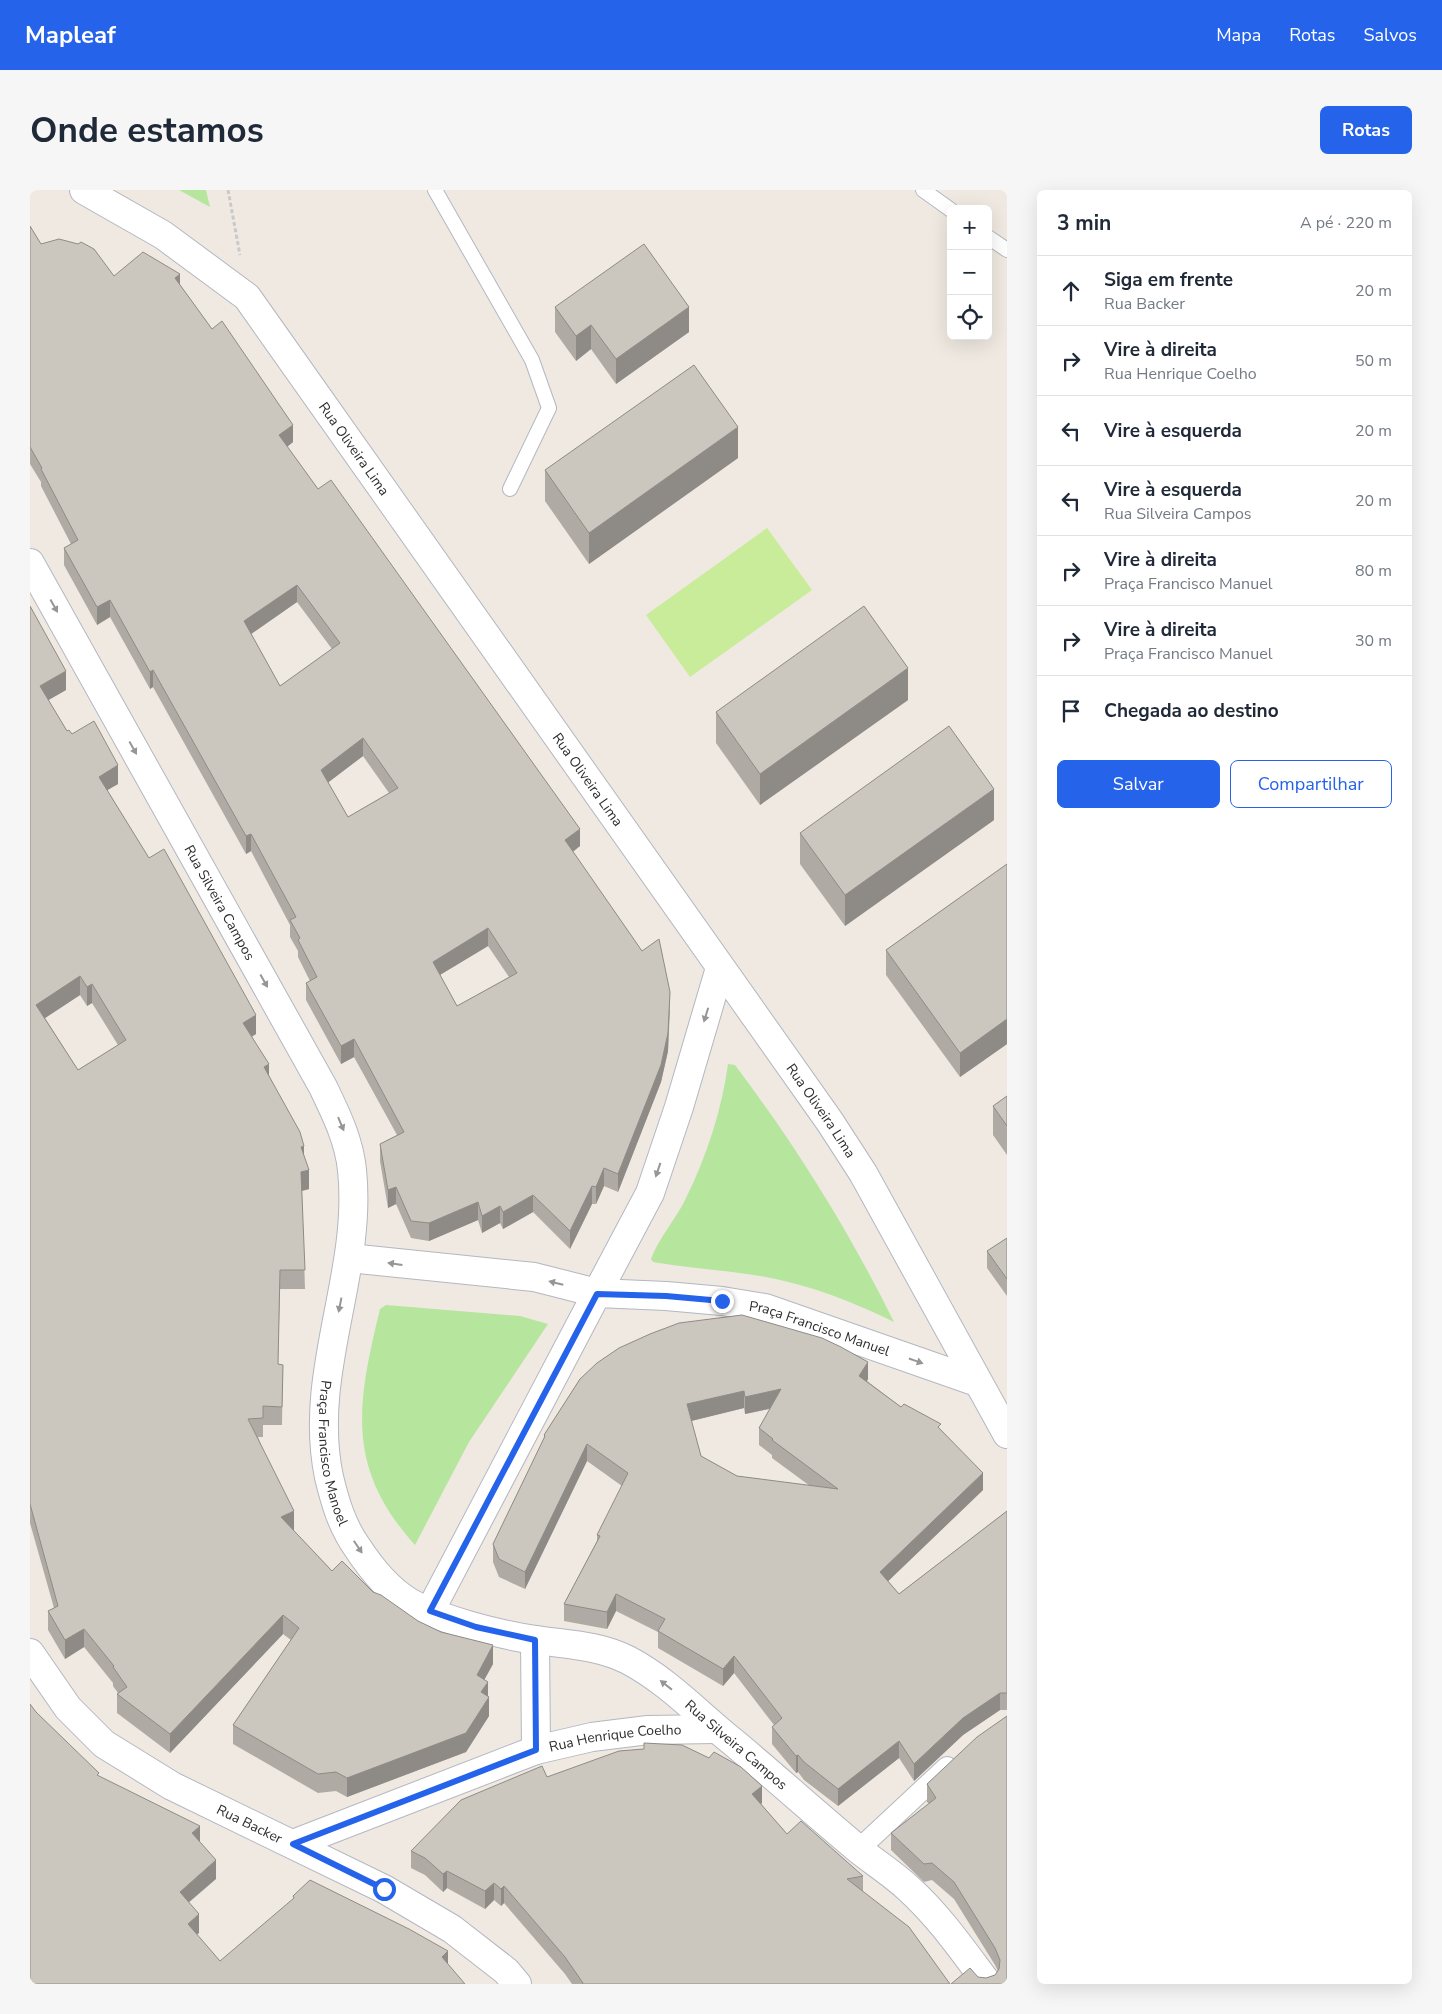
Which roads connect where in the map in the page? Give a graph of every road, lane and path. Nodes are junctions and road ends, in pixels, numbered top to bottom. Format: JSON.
{"nodes":[{"id":1,"x":228,"y":190,"type":"edge"},
{"id":2,"x":435,"y":190,"type":"edge"},
{"id":3,"x":923,"y":190,"type":"edge"},
{"id":4,"x":81,"y":192,"type":"edge"},
{"id":5,"x":947,"y":207,"type":"edge"},
{"id":6,"x":992,"y":240,"type":"edge"},
{"id":7,"x":1007,"y":250,"type":"edge"},
{"id":8,"x":248,"y":297,"type":"junction"},
{"id":9,"x":510,"y":489,"type":"dead end"},
{"id":10,"x":30,"y":563,"type":"edge"},
{"id":11,"x":720,"y":968,"type":"junction"},
{"id":12,"x":349,"y":1258,"type":"junction"},
{"id":13,"x":597,"y":1294,"type":"junction"},
{"id":14,"x":977,"y":1382,"type":"junction"},
{"id":15,"x":1007,"y":1434,"type":"edge"},
{"id":16,"x":430,"y":1611,"type":"junction"},
{"id":17,"x":535,"y":1640,"type":"junction"},
{"id":18,"x":30,"y":1653,"type":"edge"},
{"id":19,"x":716,"y":1728,"type":"junction"},
{"id":20,"x":536,"y":1750,"type":"junction"},
{"id":21,"x":963,"y":1751,"type":"edge"},
{"id":22,"x":293,"y":1844,"type":"junction"},
{"id":23,"x":859,"y":1850,"type":"junction"},
{"id":24,"x":985,"y":1980,"type":"edge"},
{"id":25,"x":517,"y":1984,"type":"edge"}],
"edges":[{"from":1,"to":8,"type":"path"},
{"from":2,"to":9,"type":"lane"},
{"from":3,"to":5,"type":"lane"},
{"from":4,"to":8,"type":"street","name":"Rua Oliveira Lima"},
{"from":6,"to":7,"type":"lane"},
{"from":8,"to":11,"type":"street","name":"Rua Oliveira Lima"},
{"from":10,"to":12,"type":"street","name":"Rua Silveira Campos","one_way":true},
{"from":11,"to":13,"type":"street","one_way":true},
{"from":11,"to":14,"type":"street","name":"Rua Oliveira Lima"},
{"from":13,"to":12,"type":"street","name":"Praça Francisco Manuel","one_way":true},
{"from":12,"to":16,"type":"street","name":"Praça Francisco Manoel","one_way":true},
{"from":13,"to":14,"type":"street","name":"Praça Francisco Manuel","one_way":true},
{"from":13,"to":16,"type":"street"},
{"from":14,"to":15,"type":"street","name":"Rua Oliveira Lima"},
{"from":16,"to":17,"type":"street","name":"Rua Silveira Campos"},
{"from":19,"to":17,"type":"street","name":"Rua Silveira Campos","one_way":true},
{"from":17,"to":20,"type":"street"},
{"from":18,"to":22,"type":"street","name":"Rua Backer"},
{"from":19,"to":20,"type":"street","name":"Rua Henrique Coelho"},
{"from":19,"to":23,"type":"street","name":"Rua Silveira Campos"},
{"from":20,"to":22,"type":"street","name":"Rua Henrique Coelho"},
{"from":21,"to":23,"type":"street"},
{"from":22,"to":25,"type":"street","name":"Rua Backer"},
{"from":23,"to":24,"type":"street","name":"Rua Silveira Campos"}]}
